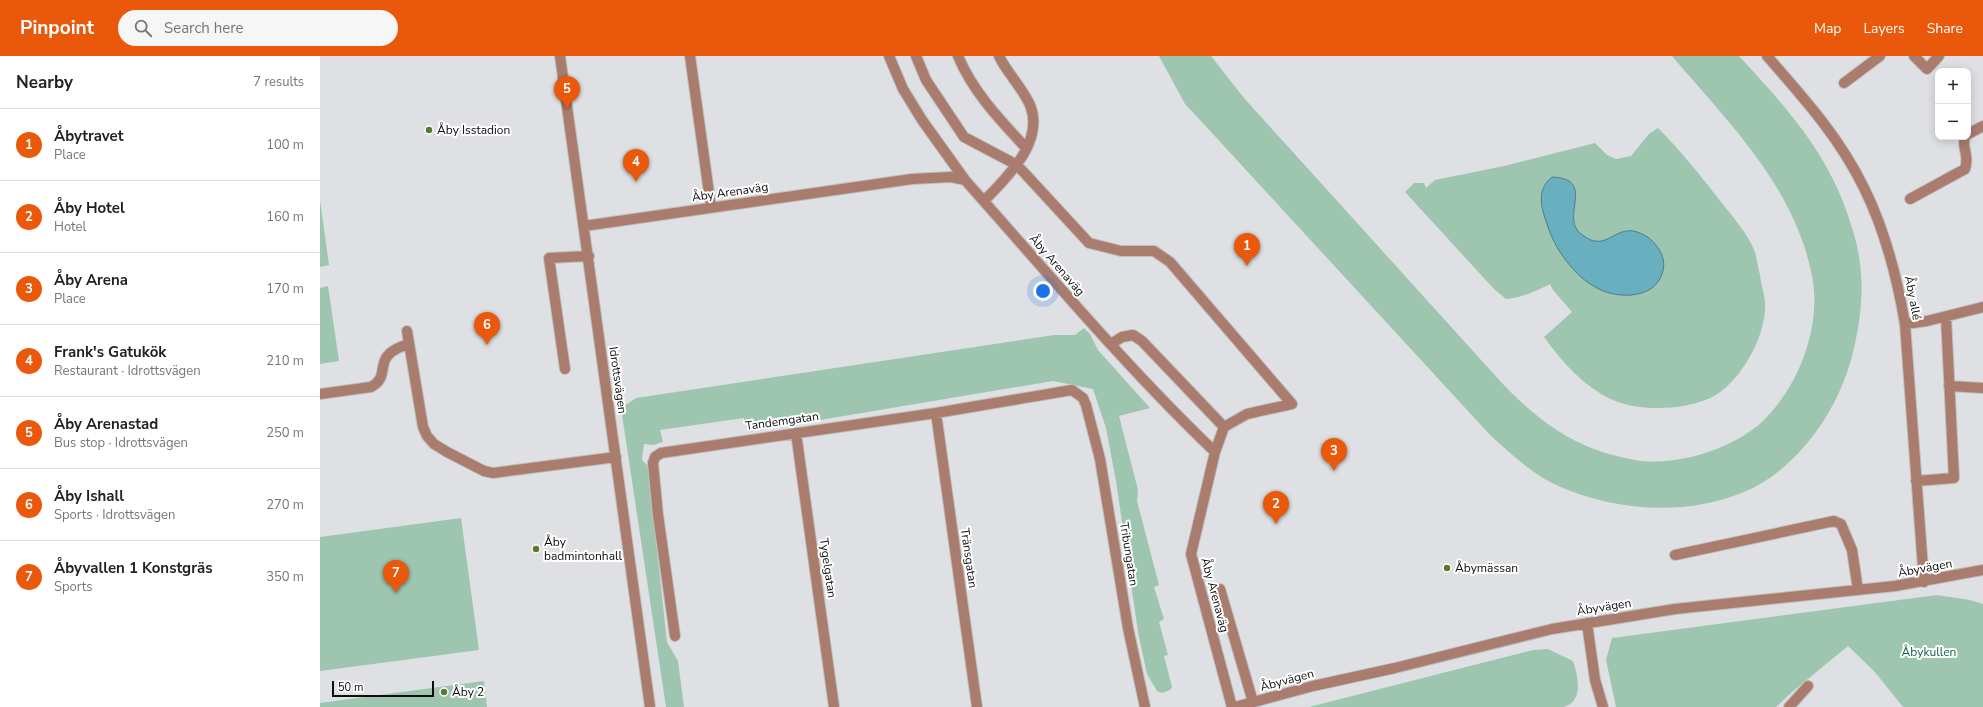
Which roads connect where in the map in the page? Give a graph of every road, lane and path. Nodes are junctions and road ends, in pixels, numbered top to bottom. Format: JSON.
{"nodes":[{"id":1,"x":560,"y":56,"type":"edge"},
{"id":2,"x":690,"y":56,"type":"edge"},
{"id":3,"x":889,"y":56,"type":"edge"},
{"id":4,"x":916,"y":56,"type":"edge"},
{"id":5,"x":958,"y":56,"type":"edge"},
{"id":6,"x":998,"y":56,"type":"edge"},
{"id":7,"x":1766,"y":56,"type":"edge"},
{"id":8,"x":1880,"y":56,"type":"edge"},
{"id":9,"x":1914,"y":56,"type":"edge"},
{"id":10,"x":1940,"y":56,"type":"edge"},
{"id":11,"x":1844,"y":84,"type":"dead end"},
{"id":12,"x":1983,"y":126,"type":"edge"},
{"id":13,"x":1971,"y":132,"type":"edge"},
{"id":14,"x":1964,"y":140,"type":"edge"},
{"id":15,"x":1026,"y":148,"type":"junction"},
{"id":16,"x":1017,"y":165,"type":"junction"},
{"id":17,"x":965,"y":180,"type":"junction"},
{"id":18,"x":1910,"y":199,"type":"dead end"},
{"id":19,"x":984,"y":201,"type":"junction"},
{"id":20,"x":711,"y":207,"type":"junction"},
{"id":21,"x":584,"y":226,"type":"junction"},
{"id":22,"x":588,"y":256,"type":"junction"},
{"id":23,"x":1983,"y":307,"type":"edge"},
{"id":24,"x":1946,"y":316,"type":"junction"},
{"id":25,"x":1905,"y":324,"type":"junction"},
{"id":26,"x":407,"y":331,"type":"dead end"},
{"id":27,"x":409,"y":344,"type":"junction"},
{"id":28,"x":1111,"y":344,"type":"junction"},
{"id":29,"x":565,"y":369,"type":"dead end"},
{"id":30,"x":1949,"y":386,"type":"junction"},
{"id":31,"x":1983,"y":388,"type":"edge"},
{"id":32,"x":320,"y":394,"type":"edge"},
{"id":33,"x":1086,"y":405,"type":"joint"},
{"id":34,"x":936,"y":413,"type":"junction"},
{"id":35,"x":1224,"y":427,"type":"junction"},
{"id":36,"x":796,"y":433,"type":"junction"},
{"id":37,"x":1215,"y":452,"type":"junction"},
{"id":38,"x":616,"y":457,"type":"junction"},
{"id":39,"x":1916,"y":481,"type":"junction"},
{"id":40,"x":1675,"y":555,"type":"dead end"},
{"id":41,"x":1983,"y":570,"type":"edge"},
{"id":42,"x":1924,"y":582,"type":"junction"},
{"id":43,"x":1220,"y":589,"type":"dead end"},
{"id":44,"x":1858,"y":590,"type":"junction"},
{"id":45,"x":1587,"y":623,"type":"junction"},
{"id":46,"x":674,"y":636,"type":"dead end"},
{"id":47,"x":1808,"y":686,"type":"dead end"},
{"id":48,"x":1253,"y":702,"type":"junction"},
{"id":49,"x":1794,"y":705,"type":"edge"},
{"id":50,"x":650,"y":707,"type":"edge"},
{"id":51,"x":834,"y":707,"type":"edge"},
{"id":52,"x":977,"y":707,"type":"edge"},
{"id":53,"x":1146,"y":707,"type":"edge"},
{"id":54,"x":1234,"y":707,"type":"edge"},
{"id":55,"x":1603,"y":707,"type":"edge"}],
"edges":[{"from":1,"to":21,"type":"street","name":"Idrottsvägen"},
{"from":2,"to":20,"type":"street"},
{"from":3,"to":17,"type":"street"},
{"from":4,"to":16,"type":"street"},
{"from":5,"to":15,"type":"street"},
{"from":6,"to":15,"type":"street"},
{"from":7,"to":25,"type":"street","name":"Åby allé"},
{"from":8,"to":11,"type":"street"},
{"from":9,"to":10,"type":"street"},
{"from":12,"to":13,"type":"street"},
{"from":14,"to":18,"type":"street"},
{"from":15,"to":16,"type":"street"},
{"from":16,"to":19,"type":"street"},
{"from":16,"to":35,"type":"street"},
{"from":17,"to":19,"type":"street","name":"Åby Arenaväg"},
{"from":17,"to":20,"type":"street","name":"Åby Arenaväg"},
{"from":19,"to":28,"type":"street","name":"Åby Arenaväg"},
{"from":20,"to":21,"type":"street","name":"Åby Arenaväg"},
{"from":21,"to":22,"type":"street","name":"Idrottsvägen"},
{"from":22,"to":29,"type":"street"},
{"from":22,"to":38,"type":"street","name":"Idrottsvägen"},
{"from":23,"to":24,"type":"street"},
{"from":24,"to":25,"type":"street"},
{"from":24,"to":30,"type":"street"},
{"from":25,"to":39,"type":"street","name":"Åby allé"},
{"from":26,"to":27,"type":"street"},
{"from":27,"to":32,"type":"street"},
{"from":27,"to":38,"type":"street"},
{"from":28,"to":35,"type":"street"},
{"from":28,"to":37,"type":"street","name":"Åby Arenaväg"},
{"from":30,"to":31,"type":"street"},
{"from":30,"to":39,"type":"street"},
{"from":33,"to":34,"type":"street","name":"Tandemgatan"},
{"from":33,"to":53,"type":"street","name":"Tribungatan"},
{"from":34,"to":36,"type":"street","name":"Tandemgatan"},
{"from":34,"to":52,"type":"street","name":"Tränsgatan"},
{"from":35,"to":37,"type":"street"},
{"from":36,"to":46,"type":"street","name":"Tandemgatan"},
{"from":36,"to":51,"type":"street","name":"Tygelgatan"},
{"from":37,"to":54,"type":"street","name":"Åby Arenaväg"},
{"from":38,"to":50,"type":"street","name":"Idrottsvägen"},
{"from":39,"to":42,"type":"street","name":"Åby allé"},
{"from":40,"to":44,"type":"street"},
{"from":41,"to":42,"type":"street","name":"Åbyvägen"},
{"from":42,"to":44,"type":"street","name":"Åbyvägen"},
{"from":43,"to":48,"type":"street"},
{"from":44,"to":45,"type":"street","name":"Åbyvägen"},
{"from":45,"to":48,"type":"street","name":"Åbyvägen"},
{"from":45,"to":55,"type":"street"},
{"from":47,"to":49,"type":"street"},
{"from":48,"to":54,"type":"street","name":"Åbyvägen"}]}
